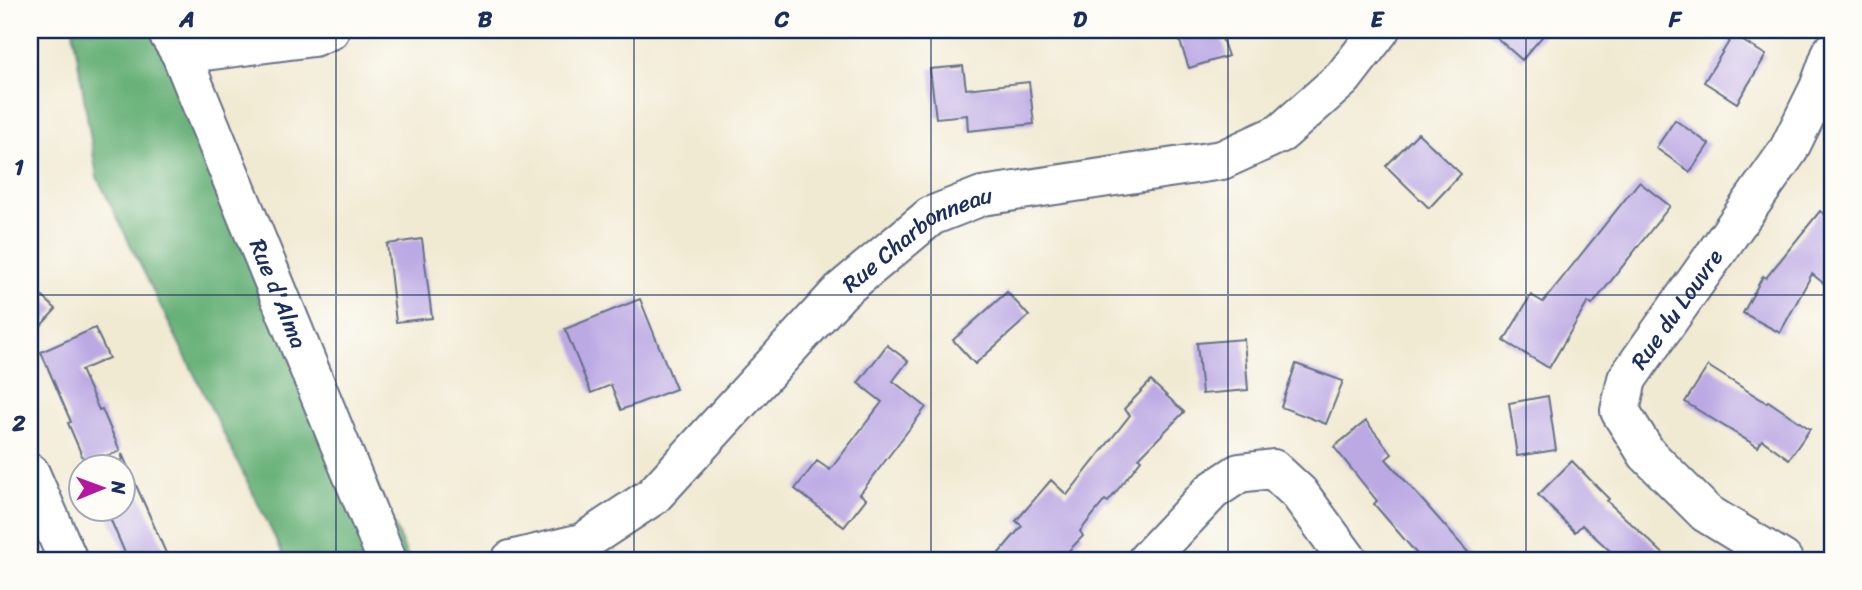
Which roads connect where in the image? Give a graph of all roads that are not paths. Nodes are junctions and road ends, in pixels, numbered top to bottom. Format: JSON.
{"nodes":[{"id":1,"x":330,"y":30,"type":"edge"},
{"id":2,"x":1380,"y":30,"type":"edge"},
{"id":3,"x":173,"y":42,"type":"edge"},
{"id":4,"x":1832,"y":51,"type":"edge"},
{"id":5,"x":30,"y":473,"type":"edge"},
{"id":6,"x":68,"y":560,"type":"edge"},
{"id":7,"x":387,"y":560,"type":"edge"},
{"id":8,"x":511,"y":560,"type":"edge"},
{"id":9,"x":1147,"y":560,"type":"edge"},
{"id":10,"x":1348,"y":560,"type":"edge"},
{"id":11,"x":1783,"y":560,"type":"edge"}],
"edges":[{"from":1,"to":3,"type":"street"},
{"from":2,"to":8,"type":"street","name":"Rue Charbonneau"},
{"from":3,"to":7,"type":"street","name":"Rue d'Alma"},
{"from":4,"to":11,"type":"street","name":"Rue du Louvre"},
{"from":5,"to":6,"type":"street"},
{"from":9,"to":10,"type":"street"}]}
